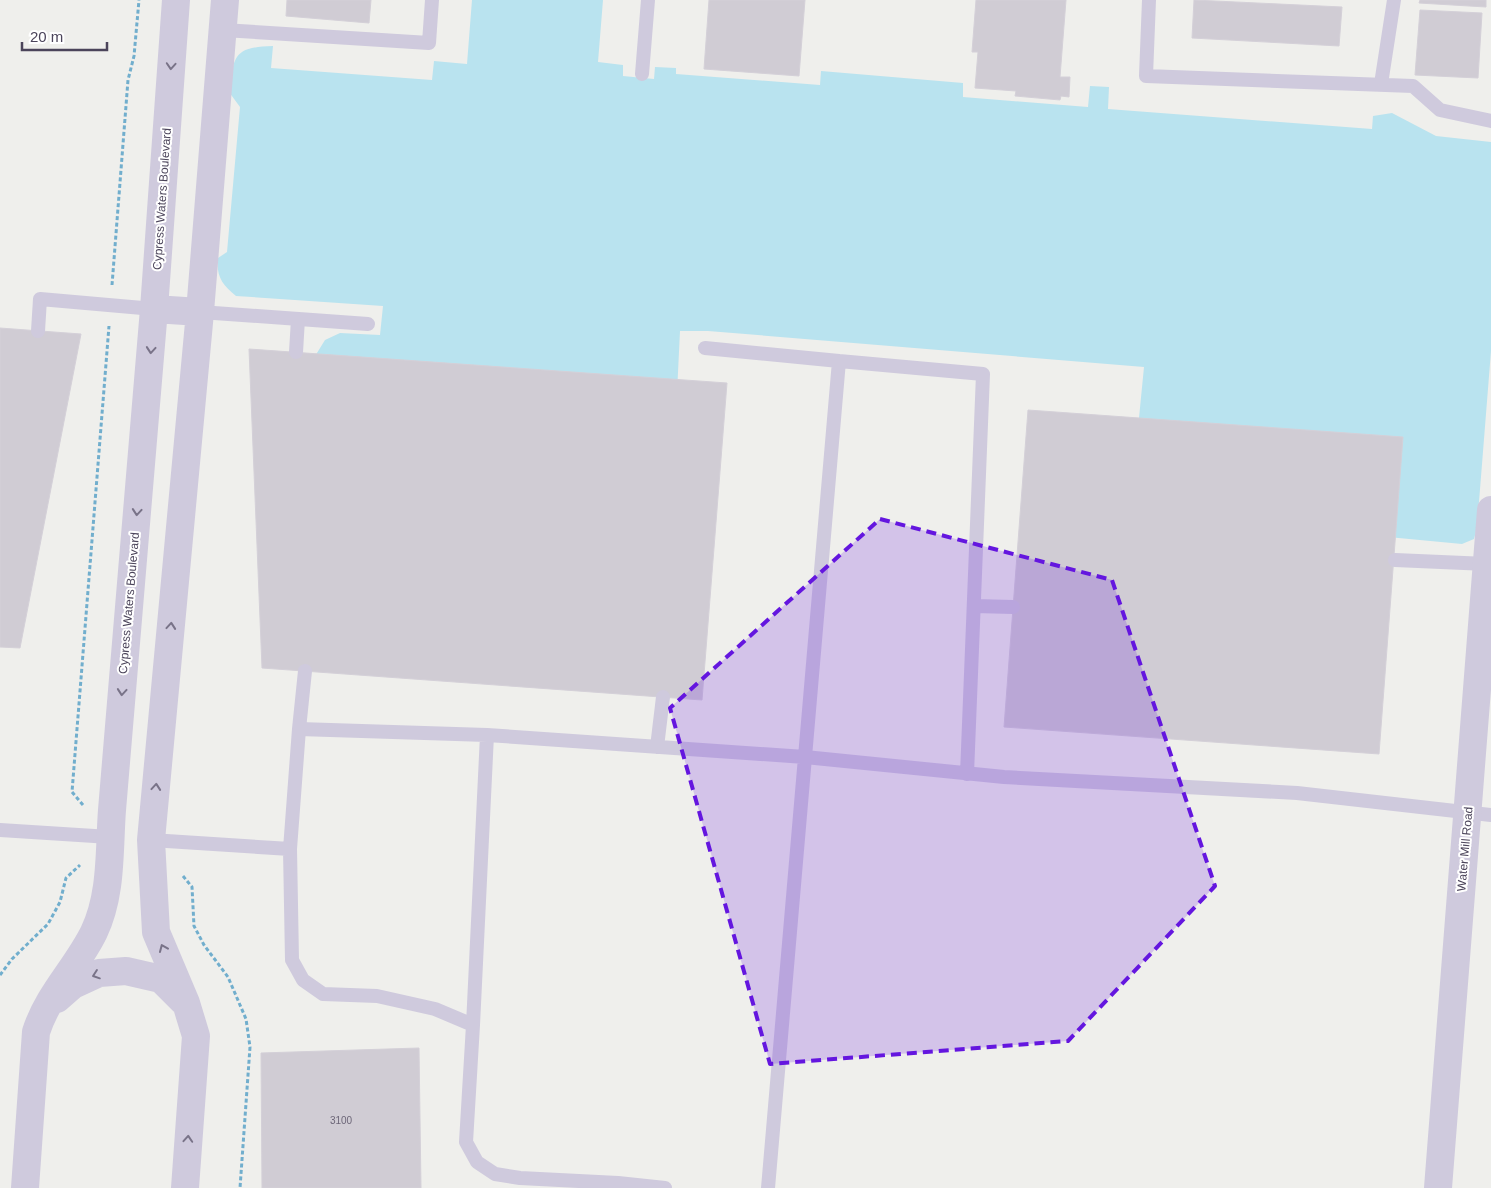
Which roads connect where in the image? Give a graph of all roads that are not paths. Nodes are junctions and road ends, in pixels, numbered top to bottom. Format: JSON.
{"nodes":[{"id":1,"x":176,"y":0,"type":"edge"},
{"id":2,"x":225,"y":0,"type":"edge"},
{"id":3,"x":432,"y":0,"type":"edge"},
{"id":4,"x":648,"y":0,"type":"edge"},
{"id":5,"x":1149,"y":0,"type":"edge"},
{"id":6,"x":1394,"y":0,"type":"edge"},
{"id":7,"x":223,"y":30,"type":"junction"},
{"id":8,"x":642,"y":74,"type":"dead end"},
{"id":9,"x":1381,"y":84,"type":"junction"},
{"id":10,"x":1491,"y":121,"type":"edge"},
{"id":11,"x":154,"y":309,"type":"junction"},
{"id":12,"x":200,"y":312,"type":"junction"},
{"id":13,"x":298,"y":319,"type":"junction"},
{"id":14,"x":368,"y":324,"type":"dead end"},
{"id":15,"x":38,"y":331,"type":"dead end"},
{"id":16,"x":705,"y":348,"type":"dead end"},
{"id":17,"x":296,"y":352,"type":"dead end"},
{"id":18,"x":839,"y":361,"type":"junction"},
{"id":19,"x":1491,"y":510,"type":"edge"},
{"id":20,"x":1395,"y":560,"type":"dead end"},
{"id":21,"x":1486,"y":564,"type":"junction"},
{"id":22,"x":974,"y":606,"type":"junction"},
{"id":23,"x":1013,"y":607,"type":"dead end"},
{"id":24,"x":305,"y":671,"type":"dead end"},
{"id":25,"x":663,"y":697,"type":"dead end"},
{"id":26,"x":299,"y":729,"type":"junction"},
{"id":27,"x":487,"y":735,"type":"junction"},
{"id":28,"x":657,"y":747,"type":"junction"},
{"id":29,"x":805,"y":757,"type":"junction"},
{"id":30,"x":967,"y":774,"type":"junction"},
{"id":31,"x":1479,"y":814,"type":"edge"},
{"id":32,"x":0,"y":830,"type":"edge"},
{"id":33,"x":110,"y":837,"type":"junction"},
{"id":34,"x":151,"y":840,"type":"junction"},
{"id":35,"x":290,"y":849,"type":"junction"},
{"id":36,"x":186,"y":1003,"type":"junction"},
{"id":37,"x":43,"y":1011,"type":"junction"},
{"id":38,"x":473,"y":1025,"type":"junction"},
{"id":39,"x":25,"y":1188,"type":"edge"},
{"id":40,"x":185,"y":1188,"type":"edge"},
{"id":41,"x":665,"y":1188,"type":"edge"},
{"id":42,"x":768,"y":1188,"type":"edge"},
{"id":43,"x":1438,"y":1188,"type":"edge"}],
"edges":[{"from":1,"to":11,"type":"street","name":"Cypress Waters Boulevard","one_way":true},
{"from":2,"to":7,"type":"street"},
{"from":3,"to":7,"type":"lane"},
{"from":4,"to":8,"type":"lane"},
{"from":5,"to":9,"type":"lane"},
{"from":6,"to":9,"type":"lane"},
{"from":7,"to":12,"type":"street"},
{"from":9,"to":10,"type":"lane"},
{"from":11,"to":12,"type":"street"},
{"from":11,"to":15,"type":"lane"},
{"from":11,"to":33,"type":"street","name":"Cypress Waters Boulevard","one_way":true},
{"from":12,"to":13,"type":"lane"},
{"from":34,"to":12,"type":"street","one_way":true},
{"from":13,"to":14,"type":"lane"},
{"from":13,"to":17,"type":"lane"},
{"from":16,"to":18,"type":"lane"},
{"from":18,"to":22,"type":"lane"},
{"from":18,"to":29,"type":"lane"},
{"from":19,"to":21,"type":"street","name":"Water Mill Road"},
{"from":20,"to":21,"type":"lane"},
{"from":21,"to":31,"type":"street","name":"Water Mill Road"},
{"from":22,"to":23,"type":"lane"},
{"from":22,"to":30,"type":"lane"},
{"from":24,"to":26,"type":"lane"},
{"from":25,"to":28,"type":"lane"},
{"from":26,"to":27,"type":"lane"},
{"from":26,"to":35,"type":"lane"},
{"from":27,"to":28,"type":"lane"},
{"from":27,"to":38,"type":"lane"},
{"from":28,"to":29,"type":"lane"},
{"from":29,"to":30,"type":"lane"},
{"from":29,"to":42,"type":"lane"},
{"from":30,"to":31,"type":"lane"},
{"from":31,"to":43,"type":"street","name":"Water Mill Road"},
{"from":32,"to":33,"type":"lane"},
{"from":33,"to":34,"type":"street"},
{"from":33,"to":37,"type":"street","name":"Cypress Waters Boulevard"},
{"from":34,"to":35,"type":"lane"},
{"from":36,"to":34,"type":"street","one_way":true},
{"from":35,"to":38,"type":"lane"},
{"from":36,"to":37,"type":"street","one_way":true},
{"from":40,"to":36,"type":"street","one_way":true},
{"from":37,"to":39,"type":"street","name":"Cypress Waters Boulevard"},
{"from":38,"to":41,"type":"lane"}]}
